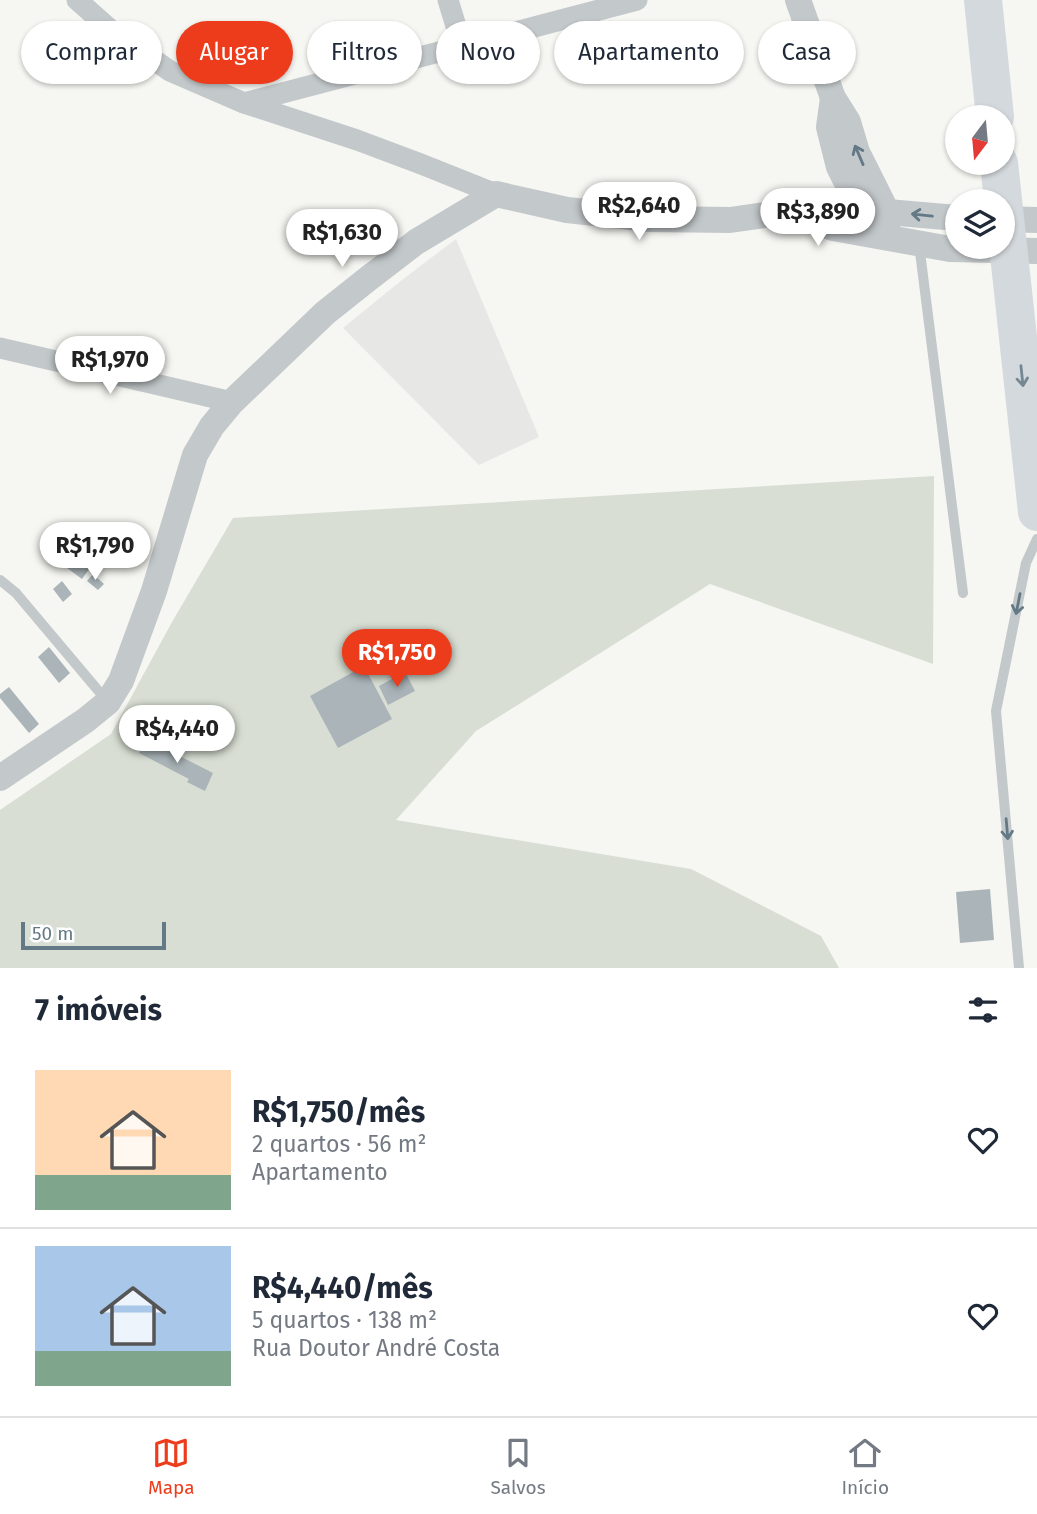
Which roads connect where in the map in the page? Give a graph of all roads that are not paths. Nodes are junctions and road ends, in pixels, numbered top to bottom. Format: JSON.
{"nodes":[{"id":1,"x":77,"y":0,"type":"edge"},
{"id":2,"x":448,"y":0,"type":"edge"},
{"id":3,"x":636,"y":0,"type":"edge"},
{"id":4,"x":798,"y":0,"type":"edge"},
{"id":5,"x":983,"y":0,"type":"edge"},
{"id":6,"x":454,"y":21,"type":"edge"},
{"id":7,"x":540,"y":25,"type":"edge"},
{"id":8,"x":436,"y":53,"type":"edge"},
{"id":9,"x":244,"y":103,"type":"junction"},
{"id":10,"x":994,"y":105,"type":"edge"},
{"id":11,"x":1000,"y":175,"type":"edge"},
{"id":12,"x":496,"y":194,"type":"junction"},
{"id":13,"x":1015,"y":219,"type":"edge"},
{"id":14,"x":945,"y":220,"type":"edge"},
{"id":15,"x":1037,"y":220,"type":"edge"},
{"id":16,"x":874,"y":223,"type":"junction"},
{"id":17,"x":919,"y":244,"type":"junction"},
{"id":18,"x":1037,"y":251,"type":"edge"},
{"id":19,"x":0,"y":348,"type":"edge"},
{"id":20,"x":232,"y":402,"type":"junction"},
{"id":21,"x":1037,"y":512,"type":"edge"},
{"id":22,"x":1037,"y":539,"type":"edge"},
{"id":23,"x":0,"y":580,"type":"edge"},
{"id":24,"x":963,"y":593,"type":"dead end"},
{"id":25,"x":108,"y":702,"type":"junction"},
{"id":26,"x":0,"y":778,"type":"edge"},
{"id":27,"x":1019,"y":968,"type":"edge"}],
"edges":[{"from":1,"to":9,"type":"street"},
{"from":2,"to":6,"type":"street"},
{"from":3,"to":7,"type":"street"},
{"from":4,"to":16,"type":"street"},
{"from":5,"to":10,"type":"highway"},
{"from":8,"to":9,"type":"street"},
{"from":9,"to":12,"type":"street"},
{"from":11,"to":21,"type":"highway","one_way":true},
{"from":12,"to":16,"type":"street"},
{"from":12,"to":20,"type":"street"},
{"from":13,"to":15,"type":"street"},
{"from":14,"to":16,"type":"street","one_way":true},
{"from":16,"to":17,"type":"street"},
{"from":17,"to":18,"type":"street"},
{"from":17,"to":24,"type":"lane"},
{"from":19,"to":20,"type":"street"},
{"from":20,"to":25,"type":"street"},
{"from":22,"to":27,"type":"lane","one_way":true},
{"from":23,"to":25,"type":"lane"},
{"from":25,"to":26,"type":"street"}]}
